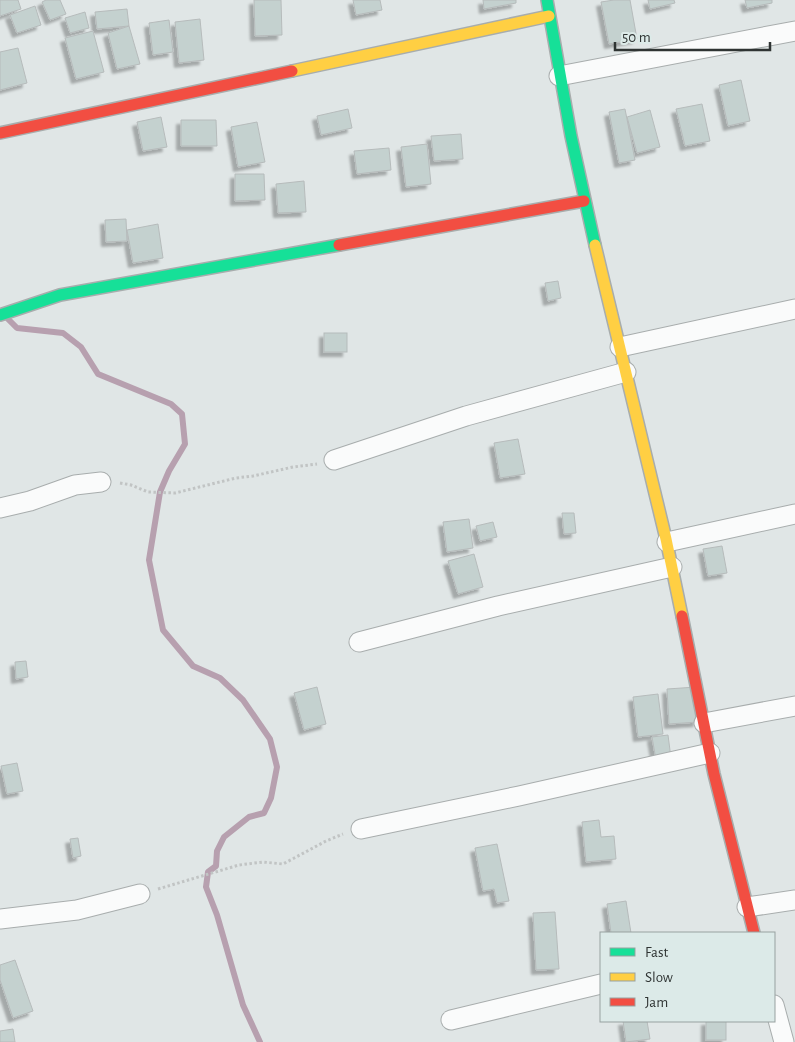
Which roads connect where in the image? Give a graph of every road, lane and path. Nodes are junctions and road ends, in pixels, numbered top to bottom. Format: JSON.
{"nodes":[{"id":1,"x":547,"y":0,"type":"edge"},
{"id":2,"x":549,"y":16,"type":"junction"},
{"id":3,"x":795,"y":31,"type":"edge"},
{"id":4,"x":560,"y":76,"type":"junction"},
{"id":5,"x":0,"y":133,"type":"edge"},
{"id":6,"x":584,"y":201,"type":"junction"},
{"id":7,"x":795,"y":309,"type":"edge"},
{"id":8,"x":0,"y":315,"type":"edge"},
{"id":9,"x":620,"y":347,"type":"junction"},
{"id":10,"x":626,"y":372,"type":"junction"},
{"id":11,"x":334,"y":460,"type":"joint"},
{"id":12,"x":102,"y":482,"type":"joint"},
{"id":13,"x":0,"y":508,"type":"edge"},
{"id":14,"x":795,"y":514,"type":"edge"},
{"id":15,"x":667,"y":542,"type":"junction"},
{"id":16,"x":672,"y":567,"type":"junction"},
{"id":17,"x":359,"y":642,"type":"dead end"},
{"id":18,"x":795,"y":706,"type":"edge"},
{"id":19,"x":704,"y":723,"type":"junction"},
{"id":20,"x":710,"y":753,"type":"junction"},
{"id":21,"x":361,"y":829,"type":"joint"},
{"id":22,"x":140,"y":894,"type":"joint"},
{"id":23,"x":795,"y":900,"type":"edge"},
{"id":24,"x":747,"y":907,"type":"junction"},
{"id":25,"x":0,"y":919,"type":"edge"},
{"id":26,"x":754,"y":932,"type":"edge"},
{"id":27,"x":600,"y":984,"type":"edge"},
{"id":28,"x":775,"y":1009,"type":"edge"},
{"id":29,"x":451,"y":1020,"type":"dead end"},
{"id":30,"x":784,"y":1042,"type":"edge"}],
"edges":[{"from":1,"to":2,"type":"street"},
{"from":2,"to":4,"type":"street"},
{"from":2,"to":5,"type":"street"},
{"from":3,"to":4,"type":"street"},
{"from":4,"to":6,"type":"street"},
{"from":6,"to":8,"type":"street"},
{"from":6,"to":9,"type":"street"},
{"from":7,"to":9,"type":"street"},
{"from":9,"to":10,"type":"street"},
{"from":10,"to":11,"type":"street"},
{"from":10,"to":15,"type":"street"},
{"from":11,"to":12,"type":"path"},
{"from":12,"to":13,"type":"street"},
{"from":14,"to":15,"type":"street"},
{"from":15,"to":16,"type":"street"},
{"from":16,"to":17,"type":"street"},
{"from":16,"to":19,"type":"street"},
{"from":18,"to":19,"type":"street"},
{"from":19,"to":20,"type":"street"},
{"from":20,"to":21,"type":"street"},
{"from":20,"to":24,"type":"street"},
{"from":21,"to":22,"type":"path"},
{"from":22,"to":25,"type":"street"},
{"from":23,"to":24,"type":"street"},
{"from":24,"to":26,"type":"street"},
{"from":27,"to":29,"type":"street"},
{"from":28,"to":30,"type":"street"}]}
